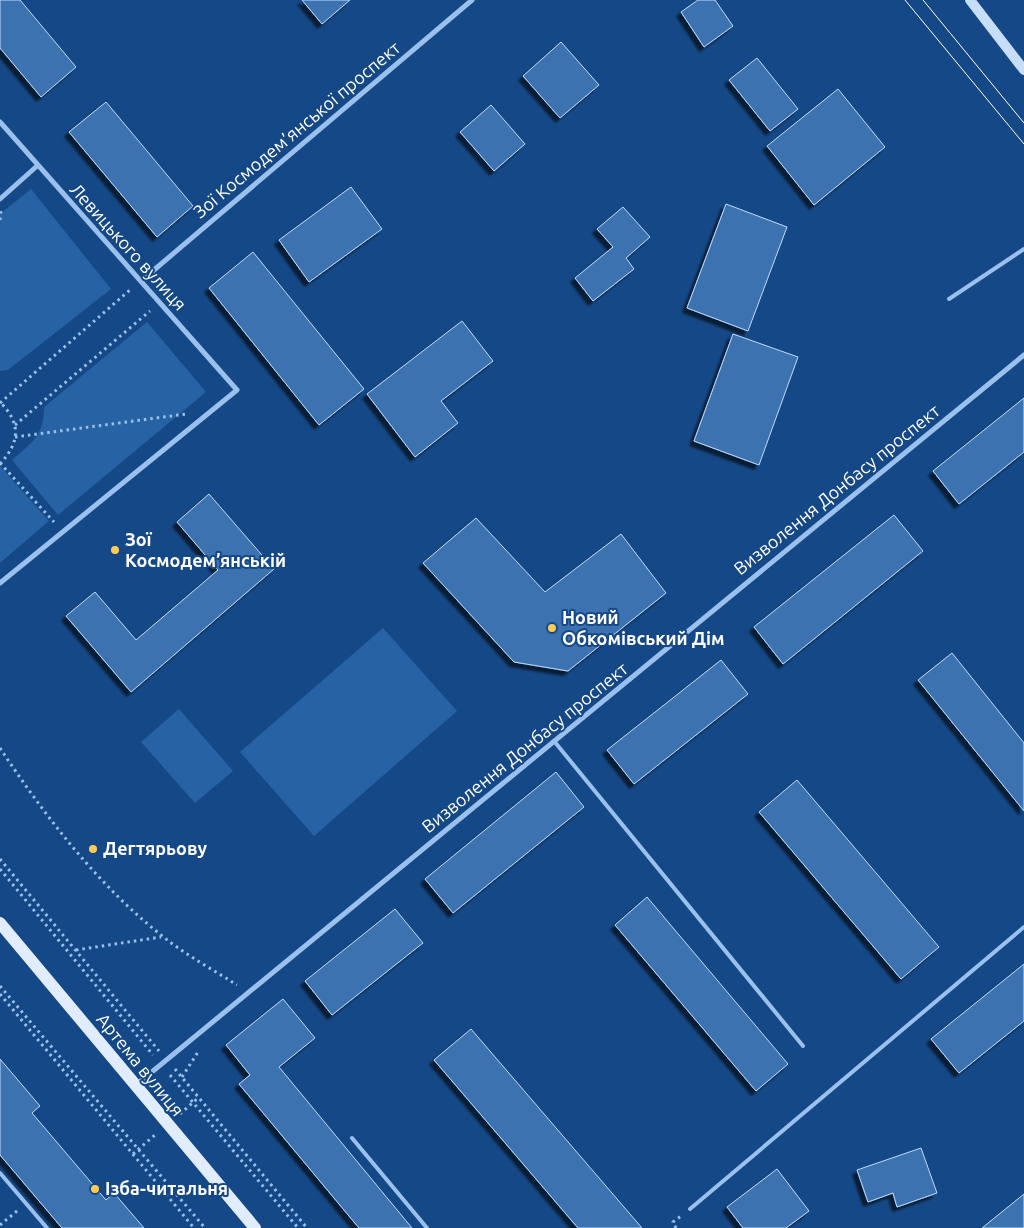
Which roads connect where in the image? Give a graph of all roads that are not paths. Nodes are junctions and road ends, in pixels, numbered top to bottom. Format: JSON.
{"nodes":[{"id":1,"x":472,"y":0,"type":"edge"},
{"id":2,"x":970,"y":0,"type":"edge"},
{"id":3,"x":1024,"y":70,"type":"edge"},
{"id":4,"x":0,"y":122,"type":"edge"},
{"id":5,"x":37,"y":166,"type":"junction"},
{"id":6,"x":0,"y":199,"type":"edge"},
{"id":7,"x":1024,"y":249,"type":"edge"},
{"id":8,"x":140,"y":281,"type":"junction"},
{"id":9,"x":949,"y":299,"type":"dead end"},
{"id":10,"x":1024,"y":355,"type":"edge"},
{"id":11,"x":0,"y":583,"type":"edge"},
{"id":12,"x":554,"y":741,"type":"junction"},
{"id":13,"x":0,"y":923,"type":"edge"},
{"id":14,"x":1024,"y":927,"type":"edge"},
{"id":15,"x":803,"y":1046,"type":"dead end"},
{"id":16,"x":135,"y":1085,"type":"junction"},
{"id":17,"x":352,"y":1138,"type":"dead end"},
{"id":18,"x":0,"y":1173,"type":"edge"},
{"id":19,"x":690,"y":1209,"type":"dead end"},
{"id":20,"x":47,"y":1228,"type":"edge"},
{"id":21,"x":255,"y":1228,"type":"edge"},
{"id":22,"x":427,"y":1228,"type":"edge"}],
"edges":[{"from":1,"to":8,"type":"street","name":"Зої Космодем’янської проспект"},
{"from":2,"to":3,"type":"main road"},
{"from":4,"to":5,"type":"street","name":"Левицького вулиця"},
{"from":5,"to":6,"type":"street"},
{"from":5,"to":8,"type":"street","name":"Левицького вулиця"},
{"from":7,"to":9,"type":"lane"},
{"from":8,"to":11,"type":"street","name":"Левицького вулиця"},
{"from":10,"to":12,"type":"street","name":"Визволення Донбасу проспект"},
{"from":12,"to":15,"type":"lane"},
{"from":12,"to":16,"type":"street","name":"Визволення Донбасу проспект"},
{"from":13,"to":16,"type":"main road","name":"Артема вулиця"},
{"from":14,"to":19,"type":"lane"},
{"from":16,"to":21,"type":"main road","name":"Артема вулиця"},
{"from":17,"to":22,"type":"lane"},
{"from":18,"to":20,"type":"lane"}]}
